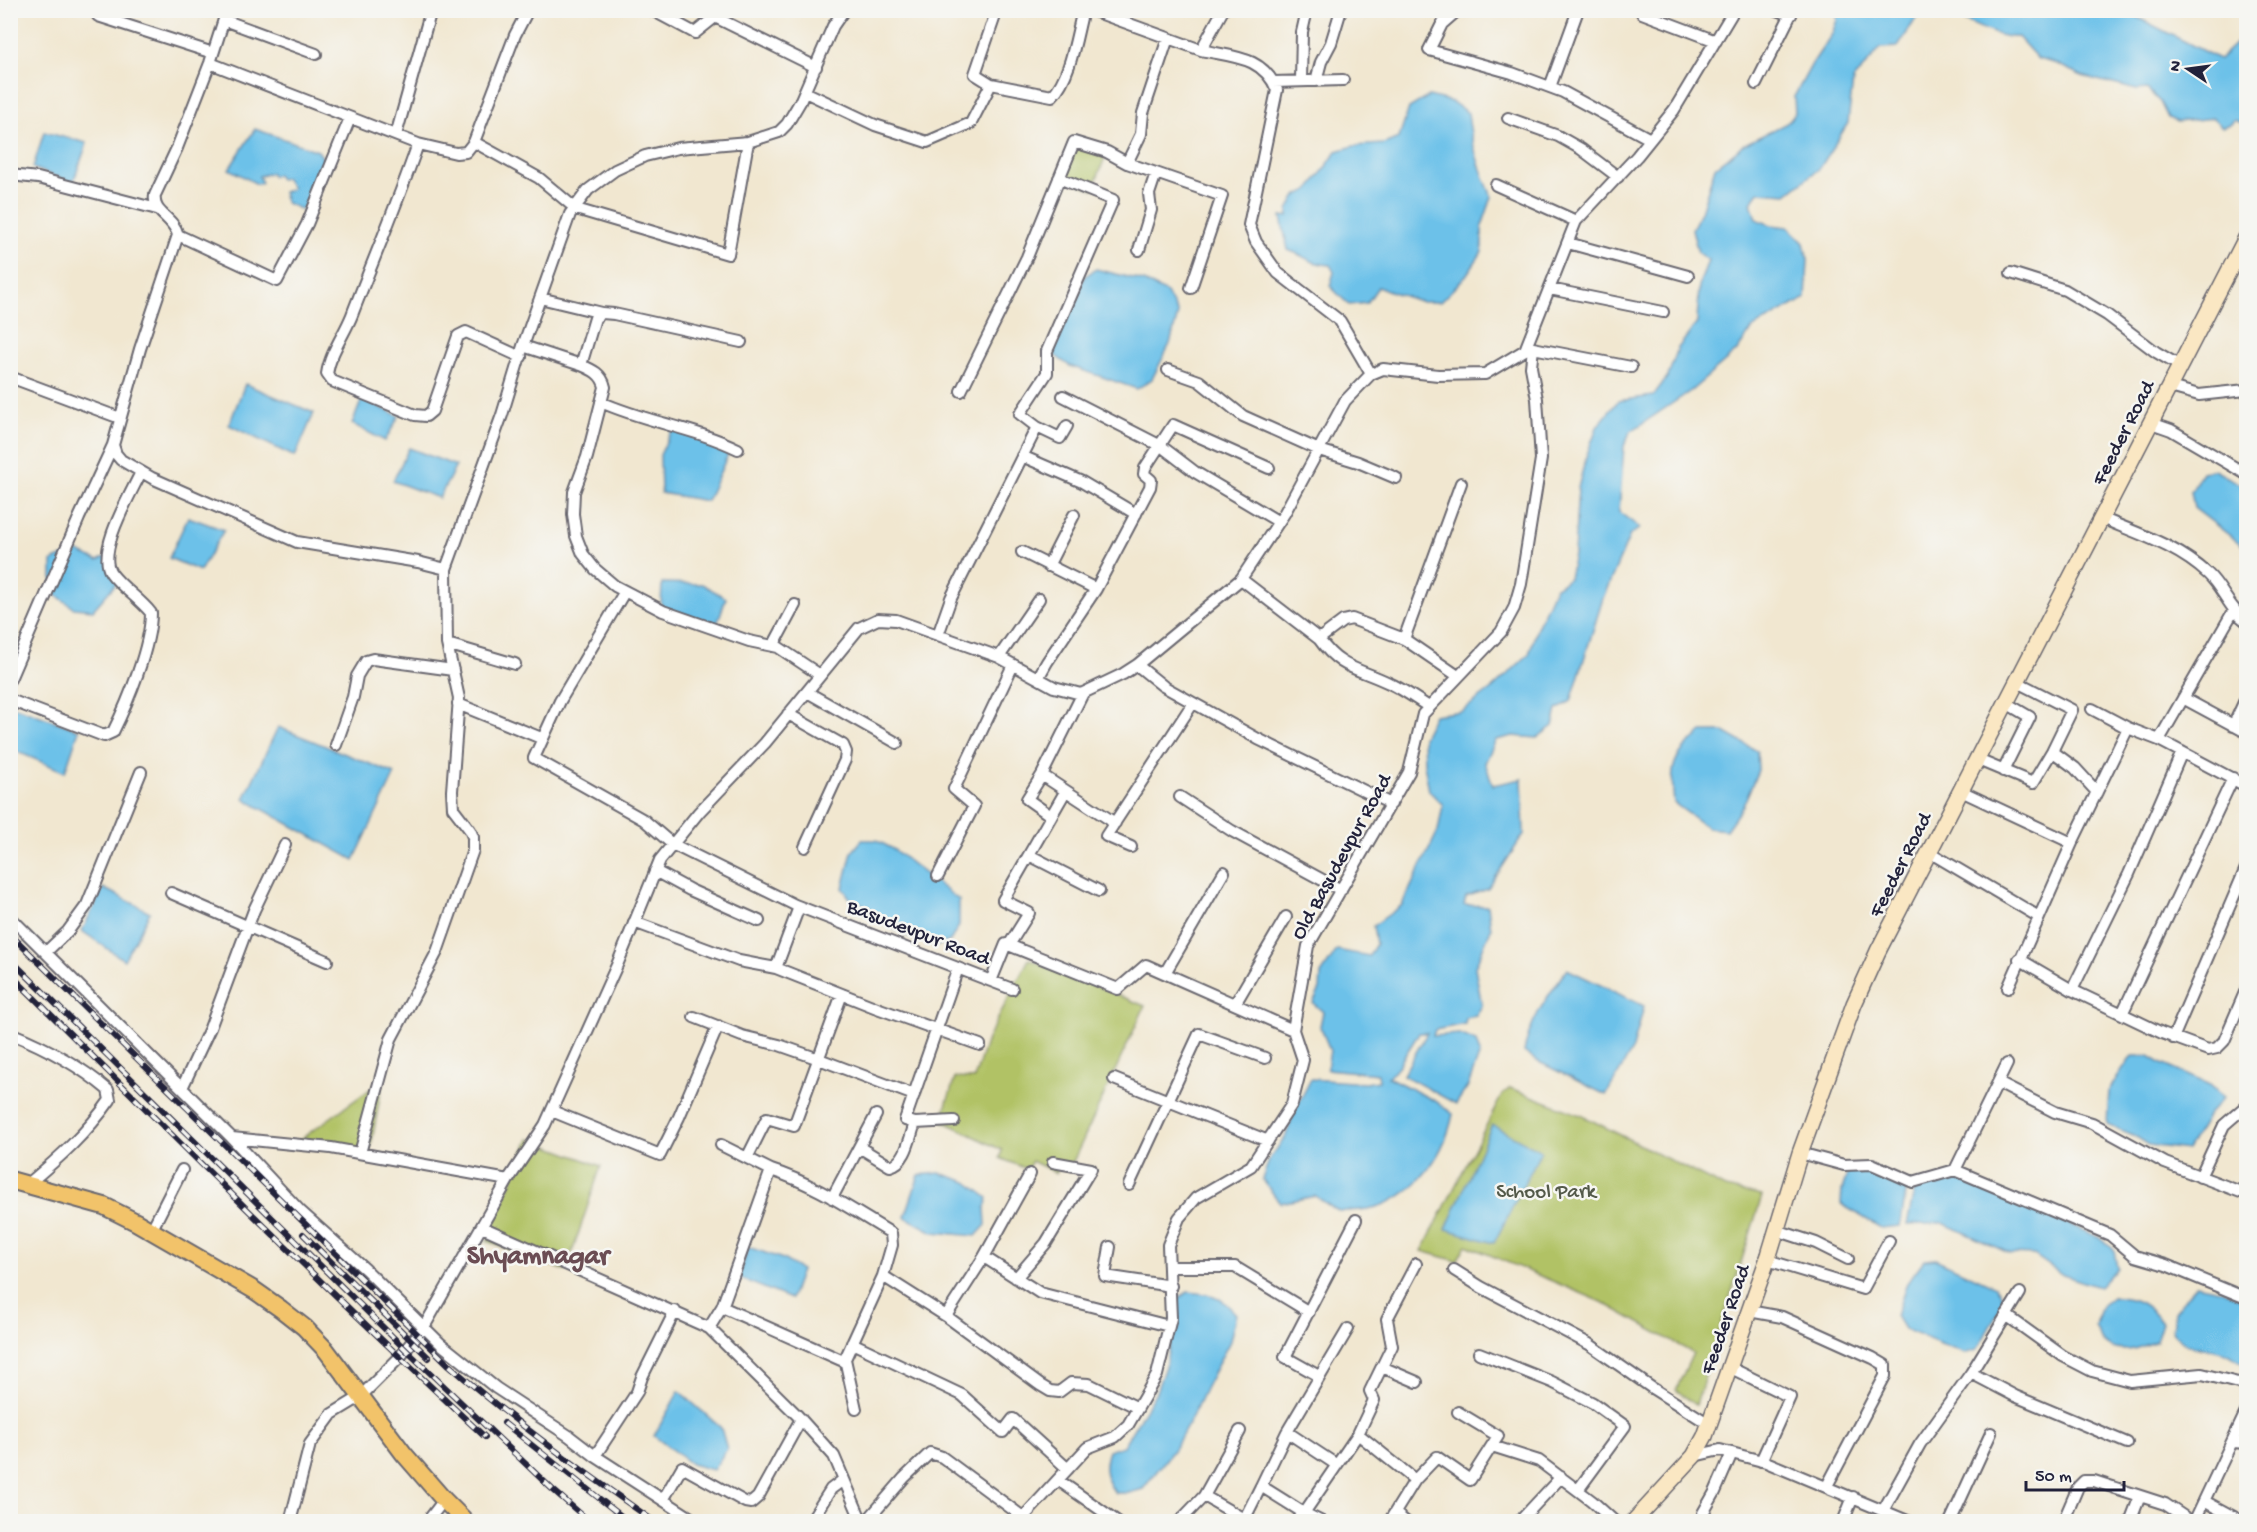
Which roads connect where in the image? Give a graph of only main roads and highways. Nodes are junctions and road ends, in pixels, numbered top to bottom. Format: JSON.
{"nodes":[{"id":1,"x":10,"y":1180,"type":"edge"},
{"id":2,"x":466,"y":1521,"type":"edge"}],
"edges":[{"from":1,"to":2,"type":"main road"}]}
